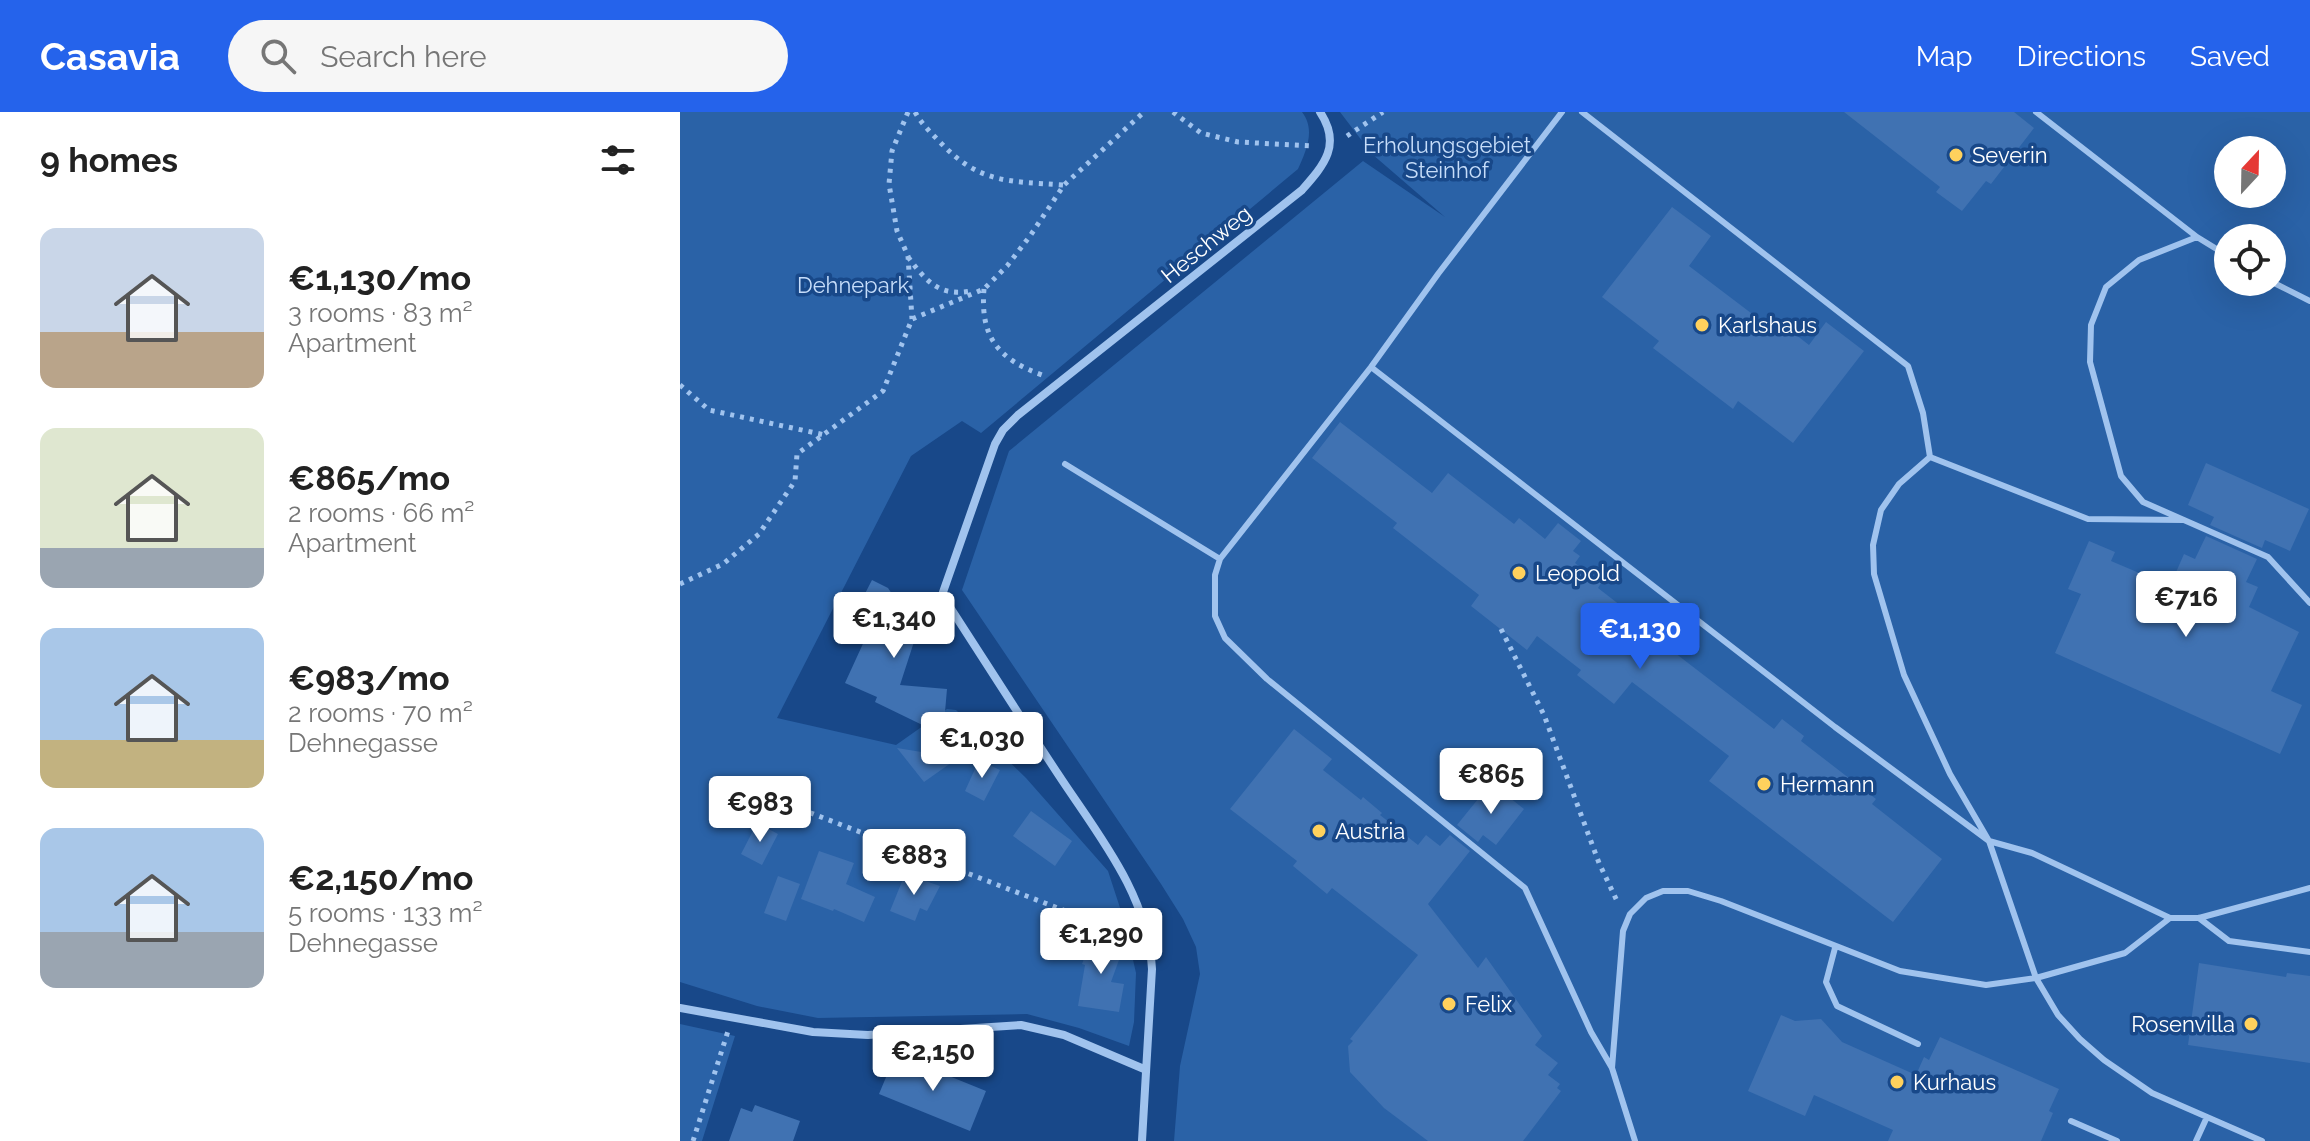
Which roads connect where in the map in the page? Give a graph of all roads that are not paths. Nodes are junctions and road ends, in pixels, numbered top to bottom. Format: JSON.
{"nodes":[{"id":1,"x":1320,"y":112,"type":"edge"},
{"id":2,"x":1562,"y":112,"type":"edge"},
{"id":3,"x":1582,"y":112,"type":"edge"},
{"id":4,"x":2036,"y":112,"type":"edge"},
{"id":5,"x":2197,"y":237,"type":"junction"},
{"id":6,"x":2214,"y":247,"type":"edge"},
{"id":7,"x":2286,"y":289,"type":"edge"},
{"id":8,"x":2310,"y":301,"type":"edge"},
{"id":9,"x":1371,"y":367,"type":"junction"},
{"id":10,"x":1930,"y":457,"type":"junction"},
{"id":11,"x":1065,"y":464,"type":"dead end"},
{"id":12,"x":2183,"y":520,"type":"junction"},
{"id":13,"x":1220,"y":559,"type":"junction"},
{"id":14,"x":2310,"y":587,"type":"edge"},
{"id":15,"x":2298,"y":590,"type":"junction"},
{"id":16,"x":2310,"y":603,"type":"edge"},
{"id":17,"x":1989,"y":841,"type":"junction"},
{"id":18,"x":2310,"y":888,"type":"edge"},
{"id":19,"x":2170,"y":918,"type":"junction"},
{"id":20,"x":2199,"y":918,"type":"junction"},
{"id":21,"x":1835,"y":948,"type":"junction"},
{"id":22,"x":2310,"y":952,"type":"edge"},
{"id":23,"x":2036,"y":978,"type":"junction"},
{"id":24,"x":680,"y":1008,"type":"edge"},
{"id":25,"x":1918,"y":1044,"type":"dead end"},
{"id":26,"x":1612,"y":1068,"type":"junction"},
{"id":27,"x":1144,"y":1069,"type":"junction"},
{"id":28,"x":2207,"y":1117,"type":"junction"},
{"id":29,"x":2071,"y":1121,"type":"dead end"},
{"id":30,"x":1142,"y":1141,"type":"edge"},
{"id":31,"x":1635,"y":1141,"type":"edge"},
{"id":32,"x":2117,"y":1141,"type":"edge"},
{"id":33,"x":2196,"y":1141,"type":"edge"},
{"id":34,"x":2262,"y":1141,"type":"edge"}],
"edges":[{"from":1,"to":27,"type":"street","name":"Heschweg"},
{"from":2,"to":9,"type":"lane"},
{"from":3,"to":10,"type":"lane"},
{"from":4,"to":5,"type":"lane"},
{"from":5,"to":6,"type":"lane"},
{"from":5,"to":12,"type":"lane"},
{"from":7,"to":8,"type":"lane"},
{"from":9,"to":13,"type":"lane"},
{"from":9,"to":17,"type":"lane"},
{"from":10,"to":12,"type":"lane"},
{"from":10,"to":17,"type":"lane"},
{"from":11,"to":13,"type":"lane"},
{"from":12,"to":15,"type":"lane"},
{"from":13,"to":26,"type":"lane"},
{"from":14,"to":15,"type":"lane"},
{"from":15,"to":16,"type":"lane"},
{"from":17,"to":19,"type":"lane"},
{"from":17,"to":23,"type":"lane"},
{"from":18,"to":20,"type":"lane"},
{"from":19,"to":20,"type":"lane"},
{"from":19,"to":23,"type":"lane"},
{"from":20,"to":22,"type":"lane"},
{"from":21,"to":23,"type":"lane"},
{"from":21,"to":25,"type":"lane"},
{"from":21,"to":26,"type":"lane"},
{"from":23,"to":28,"type":"lane"},
{"from":24,"to":27,"type":"street"},
{"from":26,"to":31,"type":"lane"},
{"from":27,"to":30,"type":"street"},
{"from":28,"to":33,"type":"lane"},
{"from":28,"to":34,"type":"lane"},
{"from":29,"to":32,"type":"lane"}]}
